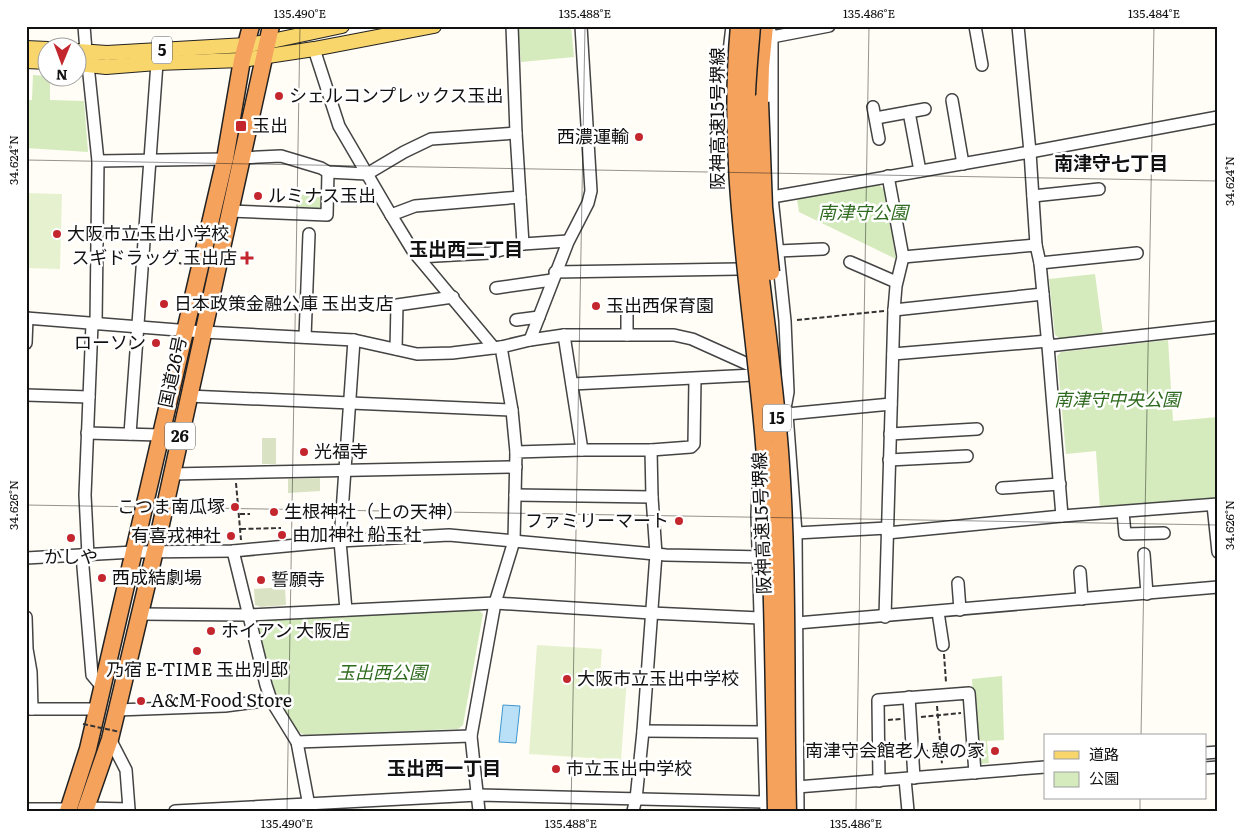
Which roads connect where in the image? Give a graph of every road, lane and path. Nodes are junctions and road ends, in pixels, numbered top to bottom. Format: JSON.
{"nodes":[{"id":1,"x":252,"y":26,"type":"edge"},
{"id":2,"x":342,"y":26,"type":"edge"},
{"id":3,"x":434,"y":26,"type":"edge"},
{"id":4,"x":512,"y":26,"type":"edge"},
{"id":5,"x":581,"y":26,"type":"edge"},
{"id":6,"x":732,"y":26,"type":"edge"},
{"id":7,"x":739,"y":26,"type":"edge"},
{"id":8,"x":752,"y":26,"type":"edge"},
{"id":9,"x":830,"y":26,"type":"edge"},
{"id":10,"x":975,"y":26,"type":"edge"},
{"id":11,"x":1018,"y":26,"type":"edge"},
{"id":12,"x":767,"y":29,"type":"edge"},
{"id":13,"x":312,"y":30,"type":"edge"},
{"id":14,"x":267,"y":42,"type":"edge"},
{"id":15,"x":314,"y":49,"type":"junction"},
{"id":16,"x":244,"y":52,"type":"junction"},
{"id":17,"x":88,"y":57,"type":"edge"},
{"id":18,"x":88,"y":60,"type":"edge"},
{"id":19,"x":157,"y":63,"type":"junction"},
{"id":20,"x":982,"y":65,"type":"dead end"},
{"id":21,"x":87,"y":88,"type":"edge"},
{"id":22,"x":952,"y":100,"type":"dead end"},
{"id":23,"x":925,"y":109,"type":"dead end"},
{"id":24,"x":909,"y":112,"type":"junction"},
{"id":25,"x":1218,"y":117,"type":"edge"},
{"id":26,"x":516,"y":133,"type":"junction"},
{"id":27,"x":879,"y":140,"type":"dead end"},
{"id":28,"x":1030,"y":152,"type":"junction"},
{"id":29,"x":233,"y":158,"type":"junction"},
{"id":30,"x":150,"y":160,"type":"junction"},
{"id":31,"x":98,"y":161,"type":"junction"},
{"id":32,"x":963,"y":164,"type":"junction"},
{"id":33,"x":920,"y":171,"type":"junction"},
{"id":34,"x":328,"y":172,"type":"junction"},
{"id":35,"x":367,"y":174,"type":"junction"},
{"id":36,"x":888,"y":176,"type":"junction"},
{"id":37,"x":1099,"y":189,"type":"dead end"},
{"id":38,"x":1033,"y":196,"type":"junction"},
{"id":39,"x":520,"y":197,"type":"junction"},
{"id":40,"x":772,"y":197,"type":"junction"},
{"id":41,"x":230,"y":211,"type":"junction"},
{"id":42,"x":391,"y":215,"type":"junction"},
{"id":43,"x":309,"y":234,"type":"dead end"},
{"id":44,"x":568,"y":241,"type":"junction"},
{"id":45,"x":523,"y":244,"type":"junction"},
{"id":46,"x":1036,"y":245,"type":"junction"},
{"id":47,"x":823,"y":249,"type":"dead end"},
{"id":48,"x":778,"y":251,"type":"junction"},
{"id":49,"x":1137,"y":253,"type":"dead end"},
{"id":50,"x":418,"y":257,"type":"junction"},
{"id":51,"x":903,"y":257,"type":"junction"},
{"id":52,"x":850,"y":262,"type":"dead end"},
{"id":53,"x":179,"y":263,"type":"dead end"},
{"id":54,"x":1040,"y":263,"type":"junction"},
{"id":55,"x":191,"y":266,"type":"dead end"},
{"id":56,"x":739,"y":269,"type":"junction"},
{"id":57,"x":554,"y":276,"type":"junction"},
{"id":58,"x":896,"y":282,"type":"junction"},
{"id":59,"x":496,"y":288,"type":"dead end"},
{"id":60,"x":1043,"y":294,"type":"junction"},
{"id":61,"x":453,"y":297,"type":"junction"},
{"id":62,"x":628,"y":305,"type":"dead end"},
{"id":63,"x":894,"y":310,"type":"junction"},
{"id":64,"x":539,"y":317,"type":"junction"},
{"id":65,"x":27,"y":318,"type":"edge"},
{"id":66,"x":516,"y":320,"type":"dead end"},
{"id":67,"x":785,"y":321,"type":"junction"},
{"id":68,"x":94,"y":324,"type":"junction"},
{"id":69,"x":137,"y":326,"type":"junction"},
{"id":70,"x":1218,"y":326,"type":"edge"},
{"id":71,"x":184,"y":330,"type":"junction"},
{"id":72,"x":203,"y":332,"type":"junction"},
{"id":73,"x":627,"y":334,"type":"junction"},
{"id":74,"x":564,"y":335,"type":"junction"},
{"id":75,"x":304,"y":337,"type":"junction"},
{"id":76,"x":354,"y":340,"type":"junction"},
{"id":77,"x":530,"y":340,"type":"junction"},
{"id":78,"x":26,"y":343,"type":"edge"},
{"id":79,"x":1048,"y":344,"type":"junction"},
{"id":80,"x":497,"y":347,"type":"junction"},
{"id":81,"x":396,"y":349,"type":"junction"},
{"id":82,"x":893,"y":354,"type":"junction"},
{"id":83,"x":753,"y":370,"type":"junction"},
{"id":84,"x":695,"y":379,"type":"junction"},
{"id":85,"x":572,"y":384,"type":"junction"},
{"id":86,"x":26,"y":395,"type":"edge"},
{"id":87,"x":188,"y":396,"type":"junction"},
{"id":88,"x":88,"y":397,"type":"junction"},
{"id":89,"x":350,"y":404,"type":"junction"},
{"id":90,"x":892,"y":404,"type":"junction"},
{"id":91,"x":786,"y":409,"type":"junction"},
{"id":92,"x":512,"y":410,"type":"junction"},
{"id":93,"x":977,"y":429,"type":"dead end"},
{"id":94,"x":87,"y":433,"type":"junction"},
{"id":95,"x":130,"y":434,"type":"junction"},
{"id":96,"x":890,"y":434,"type":"junction"},
{"id":97,"x":160,"y":435,"type":"junction"},
{"id":98,"x":582,"y":450,"type":"junction"},
{"id":99,"x":651,"y":450,"type":"junction"},
{"id":100,"x":516,"y":452,"type":"junction"},
{"id":101,"x":967,"y":456,"type":"dead end"},
{"id":102,"x":890,"y":460,"type":"junction"},
{"id":103,"x":516,"y":467,"type":"junction"},
{"id":104,"x":344,"y":471,"type":"junction"},
{"id":105,"x":172,"y":474,"type":"junction"},
{"id":106,"x":236,"y":479,"type":"dead end"},
{"id":107,"x":1060,"y":484,"type":"junction"},
{"id":108,"x":1002,"y":488,"type":"dead end"},
{"id":109,"x":516,"y":494,"type":"junction"},
{"id":110,"x":652,"y":497,"type":"junction"},
{"id":111,"x":783,"y":500,"type":"junction"},
{"id":112,"x":1215,"y":505,"type":"edge"},
{"id":113,"x":1123,"y":512,"type":"junction"},
{"id":114,"x":240,"y":514,"type":"junction"},
{"id":115,"x":250,"y":514,"type":"dead end"},
{"id":116,"x":1062,"y":516,"type":"junction"},
{"id":117,"x":281,"y":528,"type":"dead end"},
{"id":118,"x":241,"y":529,"type":"junction"},
{"id":119,"x":887,"y":530,"type":"junction"},
{"id":120,"x":796,"y":533,"type":"junction"},
{"id":121,"x":1164,"y":533,"type":"dead end"},
{"id":122,"x":340,"y":541,"type":"junction"},
{"id":123,"x":514,"y":541,"type":"junction"},
{"id":124,"x":237,"y":546,"type":"junction"},
{"id":125,"x":26,"y":550,"type":"edge"},
{"id":126,"x":134,"y":552,"type":"junction"},
{"id":127,"x":154,"y":552,"type":"junction"},
{"id":128,"x":1218,"y":552,"type":"edge"},
{"id":129,"x":656,"y":554,"type":"junction"},
{"id":130,"x":1144,"y":554,"type":"dead end"},
{"id":131,"x":85,"y":555,"type":"junction"},
{"id":132,"x":759,"y":556,"type":"junction"},
{"id":133,"x":26,"y":558,"type":"edge"},
{"id":134,"x":796,"y":558,"type":"junction"},
{"id":135,"x":1080,"y":572,"type":"dead end"},
{"id":136,"x":958,"y":583,"type":"dead end"},
{"id":137,"x":1218,"y":587,"type":"edge"},
{"id":138,"x":1147,"y":594,"type":"junction"},
{"id":139,"x":1082,"y":599,"type":"junction"},
{"id":140,"x":495,"y":603,"type":"junction"},
{"id":141,"x":346,"y":610,"type":"junction"},
{"id":142,"x":960,"y":610,"type":"junction"},
{"id":143,"x":938,"y":612,"type":"junction"},
{"id":144,"x":651,"y":613,"type":"junction"},
{"id":145,"x":140,"y":614,"type":"junction"},
{"id":146,"x":248,"y":615,"type":"junction"},
{"id":147,"x":26,"y":617,"type":"edge"},
{"id":148,"x":885,"y":617,"type":"junction"},
{"id":149,"x":760,"y":618,"type":"junction"},
{"id":150,"x":797,"y":623,"type":"junction"},
{"id":151,"x":943,"y":645,"type":"joint"},
{"id":152,"x":946,"y":682,"type":"dead end"},
{"id":153,"x":102,"y":687,"type":"junction"},
{"id":154,"x":936,"y":695,"type":"junction"},
{"id":155,"x":909,"y":697,"type":"junction"},
{"id":156,"x":271,"y":700,"type":"junction"},
{"id":157,"x":29,"y":709,"type":"edge"},
{"id":158,"x":97,"y":709,"type":"junction"},
{"id":159,"x":117,"y":710,"type":"junction"},
{"id":160,"x":971,"y":712,"type":"junction"},
{"id":161,"x":938,"y":715,"type":"junction"},
{"id":162,"x":910,"y":718,"type":"junction"},
{"id":163,"x":879,"y":721,"type":"junction"},
{"id":164,"x":83,"y":724,"type":"dead end"},
{"id":165,"x":643,"y":731,"type":"junction"},
{"id":166,"x":764,"y":732,"type":"junction"},
{"id":167,"x":115,"y":736,"type":"junction"},
{"id":168,"x":471,"y":736,"type":"junction"},
{"id":169,"x":297,"y":742,"type":"junction"},
{"id":170,"x":973,"y":747,"type":"junction"},
{"id":171,"x":941,"y":750,"type":"junction"},
{"id":172,"x":912,"y":752,"type":"junction"},
{"id":173,"x":879,"y":755,"type":"junction"},
{"id":174,"x":1044,"y":767,"type":"edge"},
{"id":175,"x":943,"y":768,"type":"dead end"},
{"id":176,"x":975,"y":773,"type":"junction"},
{"id":177,"x":910,"y":778,"type":"junction"},
{"id":178,"x":880,"y":781,"type":"junction"},
{"id":179,"x":797,"y":787,"type":"junction"},
{"id":180,"x":478,"y":795,"type":"junction"},
{"id":181,"x":636,"y":799,"type":"junction"},
{"id":182,"x":672,"y":805,"type":"edge"},
{"id":183,"x":309,"y":808,"type":"edge"},
{"id":184,"x":769,"y":808,"type":"edge"},
{"id":185,"x":26,"y":809,"type":"edge"},
{"id":186,"x":86,"y":809,"type":"edge"},
{"id":187,"x":68,"y":810,"type":"edge"},
{"id":188,"x":129,"y":810,"type":"edge"},
{"id":189,"x":175,"y":811,"type":"edge"},
{"id":190,"x":479,"y":811,"type":"edge"},
{"id":191,"x":633,"y":811,"type":"edge"},
{"id":192,"x":788,"y":811,"type":"edge"},
{"id":193,"x":798,"y":811,"type":"edge"},
{"id":194,"x":908,"y":811,"type":"edge"}],
"edges":[{"from":1,"to":16,"type":"highway","name":"国道26号","number":"26"},
{"from":2,"to":13,"type":"main road","number":"5"},
{"from":3,"to":15,"type":"main road","number":"5"},
{"from":4,"to":26,"type":"street"},
{"from":5,"to":44,"type":"street"},
{"from":6,"to":56,"type":"street"},
{"from":7,"to":184,"type":"highway","name":"阪神高速15号堺線","number":"15","bridge":true},
{"from":8,"to":111,"type":"highway","name":"阪神高速15号堺線","number":"15","bridge":true},
{"from":9,"to":12,"type":"street"},
{"from":10,"to":20,"type":"street"},
{"from":11,"to":28,"type":"street"},
{"from":12,"to":40,"type":"street"},
{"from":12,"to":91,"type":"street"},
{"from":12,"to":111,"type":"highway","number":"15","bridge":true},
{"from":13,"to":14,"type":"main road","number":"5"},
{"from":14,"to":15,"type":"main road","number":"5"},
{"from":14,"to":16,"type":"main road","number":"5"},
{"from":14,"to":29,"type":"highway","name":"国道26号","number":"26"},
{"from":15,"to":35,"type":"street"},
{"from":16,"to":17,"type":"main road","number":"5"},
{"from":16,"to":19,"type":"main road","number":"5"},
{"from":16,"to":29,"type":"highway","name":"国道26号","number":"26"},
{"from":18,"to":19,"type":"main road","number":"5"},
{"from":19,"to":30,"type":"street"},
{"from":21,"to":31,"type":"street"},
{"from":22,"to":32,"type":"street"},
{"from":23,"to":24,"type":"street"},
{"from":24,"to":27,"type":"street"},
{"from":24,"to":33,"type":"street"},
{"from":25,"to":28,"type":"street"},
{"from":26,"to":35,"type":"street"},
{"from":26,"to":39,"type":"street"},
{"from":28,"to":32,"type":"street"},
{"from":28,"to":38,"type":"street"},
{"from":29,"to":30,"type":"street"},
{"from":29,"to":34,"type":"street"},
{"from":29,"to":41,"type":"highway","name":"国道26号","number":"26"},
{"from":29,"to":71,"type":"highway","name":"国道26号","number":"26"},
{"from":30,"to":31,"type":"street"},
{"from":30,"to":69,"type":"street"},
{"from":31,"to":68,"type":"street"},
{"from":32,"to":33,"type":"street"},
{"from":33,"to":36,"type":"street"},
{"from":34,"to":35,"type":"street"},
{"from":34,"to":41,"type":"street"},
{"from":35,"to":42,"type":"street"},
{"from":36,"to":40,"type":"street"},
{"from":36,"to":51,"type":"street"},
{"from":37,"to":38,"type":"street"},
{"from":38,"to":46,"type":"street"},
{"from":39,"to":42,"type":"street"},
{"from":39,"to":45,"type":"street"},
{"from":40,"to":48,"type":"street"},
{"from":41,"to":72,"type":"highway","name":"国道26号","number":"26"},
{"from":42,"to":50,"type":"street"},
{"from":43,"to":75,"type":"street"},
{"from":44,"to":45,"type":"street"},
{"from":44,"to":57,"type":"street"},
{"from":45,"to":50,"type":"street"},
{"from":46,"to":51,"type":"street"},
{"from":46,"to":54,"type":"street"},
{"from":47,"to":48,"type":"street"},
{"from":48,"to":67,"type":"street"},
{"from":49,"to":54,"type":"street"},
{"from":50,"to":61,"type":"street"},
{"from":51,"to":58,"type":"street"},
{"from":52,"to":58,"type":"street"},
{"from":53,"to":55,"type":"path"},
{"from":54,"to":60,"type":"street"},
{"from":56,"to":57,"type":"street"},
{"from":56,"to":83,"type":"street"},
{"from":57,"to":59,"type":"street"},
{"from":57,"to":64,"type":"street"},
{"from":58,"to":63,"type":"street"},
{"from":60,"to":63,"type":"street"},
{"from":60,"to":79,"type":"street"},
{"from":61,"to":80,"type":"street"},
{"from":61,"to":81,"type":"street"},
{"from":62,"to":73,"type":"street"},
{"from":63,"to":67,"type":"path"},
{"from":63,"to":82,"type":"street"},
{"from":64,"to":66,"type":"street"},
{"from":64,"to":77,"type":"street"},
{"from":65,"to":68,"type":"street"},
{"from":65,"to":78,"type":"street"},
{"from":67,"to":91,"type":"street"},
{"from":68,"to":69,"type":"street"},
{"from":68,"to":88,"type":"street"},
{"from":69,"to":71,"type":"street"},
{"from":69,"to":95,"type":"street"},
{"from":70,"to":79,"type":"street"},
{"from":71,"to":72,"type":"street"},
{"from":71,"to":97,"type":"highway","name":"国道26号","number":"26"},
{"from":72,"to":75,"type":"street"},
{"from":72,"to":87,"type":"highway","name":"国道26号","number":"26"},
{"from":73,"to":74,"type":"street"},
{"from":73,"to":83,"type":"street"},
{"from":74,"to":77,"type":"street"},
{"from":74,"to":85,"type":"street"},
{"from":75,"to":76,"type":"street"},
{"from":76,"to":81,"type":"street"},
{"from":76,"to":89,"type":"street"},
{"from":77,"to":80,"type":"street"},
{"from":79,"to":82,"type":"street"},
{"from":79,"to":107,"type":"street"},
{"from":80,"to":81,"type":"street"},
{"from":80,"to":92,"type":"street"},
{"from":82,"to":90,"type":"street"},
{"from":83,"to":84,"type":"street"},
{"from":83,"to":132,"type":"street"},
{"from":84,"to":85,"type":"street"},
{"from":84,"to":99,"type":"street"},
{"from":85,"to":98,"type":"street"},
{"from":86,"to":88,"type":"street"},
{"from":87,"to":89,"type":"street"},
{"from":87,"to":105,"type":"highway","name":"国道26号","number":"26"},
{"from":88,"to":94,"type":"street"},
{"from":89,"to":92,"type":"street"},
{"from":89,"to":104,"type":"street"},
{"from":90,"to":91,"type":"street"},
{"from":90,"to":96,"type":"street"},
{"from":91,"to":120,"type":"street"},
{"from":92,"to":100,"type":"street"},
{"from":93,"to":96,"type":"street"},
{"from":94,"to":95,"type":"street"},
{"from":94,"to":131,"type":"street"},
{"from":95,"to":97,"type":"street"},
{"from":96,"to":102,"type":"street"},
{"from":97,"to":126,"type":"highway","name":"国道26号","number":"26"},
{"from":98,"to":99,"type":"street"},
{"from":98,"to":100,"type":"street"},
{"from":99,"to":110,"type":"street"},
{"from":100,"to":103,"type":"street"},
{"from":101,"to":102,"type":"street"},
{"from":102,"to":119,"type":"street"},
{"from":103,"to":104,"type":"street"},
{"from":103,"to":109,"type":"street"},
{"from":104,"to":105,"type":"street"},
{"from":104,"to":122,"type":"street"},
{"from":105,"to":127,"type":"highway","name":"国道26号","number":"26"},
{"from":106,"to":114,"type":"path"},
{"from":107,"to":108,"type":"street"},
{"from":107,"to":116,"type":"street"},
{"from":109,"to":110,"type":"street"},
{"from":109,"to":123,"type":"street"},
{"from":110,"to":129,"type":"street"},
{"from":111,"to":192,"type":"highway","name":"阪神高速15号堺線","number":"15","bridge":true},
{"from":112,"to":113,"type":"street"},
{"from":112,"to":128,"type":"street"},
{"from":113,"to":116,"type":"street"},
{"from":113,"to":121,"type":"street"},
{"from":114,"to":115,"type":"path"},
{"from":114,"to":118,"type":"path"},
{"from":116,"to":119,"type":"street"},
{"from":117,"to":118,"type":"path"},
{"from":118,"to":124,"type":"path"},
{"from":119,"to":120,"type":"street"},
{"from":119,"to":148,"type":"street"},
{"from":120,"to":134,"type":"street"},
{"from":122,"to":123,"type":"street"},
{"from":122,"to":124,"type":"street"},
{"from":122,"to":141,"type":"street"},
{"from":123,"to":129,"type":"street"},
{"from":123,"to":140,"type":"street"},
{"from":124,"to":127,"type":"street"},
{"from":124,"to":146,"type":"street"},
{"from":125,"to":133,"type":"street"},
{"from":126,"to":127,"type":"street"},
{"from":126,"to":131,"type":"street"},
{"from":126,"to":153,"type":"highway","name":"国道26号","number":"26"},
{"from":127,"to":145,"type":"highway","name":"国道26号","number":"26"},
{"from":129,"to":132,"type":"street"},
{"from":129,"to":144,"type":"street"},
{"from":130,"to":138,"type":"street"},
{"from":131,"to":133,"type":"street"},
{"from":131,"to":153,"type":"street"},
{"from":132,"to":134,"type":"street"},
{"from":132,"to":149,"type":"street"},
{"from":134,"to":150,"type":"street"},
{"from":135,"to":139,"type":"street"},
{"from":136,"to":142,"type":"street"},
{"from":137,"to":138,"type":"street"},
{"from":138,"to":139,"type":"street"},
{"from":139,"to":142,"type":"street"},
{"from":140,"to":141,"type":"street"},
{"from":140,"to":144,"type":"street"},
{"from":140,"to":168,"type":"street"},
{"from":141,"to":146,"type":"street"},
{"from":142,"to":143,"type":"street"},
{"from":143,"to":148,"type":"street"},
{"from":143,"to":151,"type":"street"},
{"from":144,"to":149,"type":"street"},
{"from":144,"to":165,"type":"street"},
{"from":145,"to":146,"type":"street"},
{"from":145,"to":159,"type":"highway","name":"国道26号","number":"26"},
{"from":146,"to":156,"type":"street"},
{"from":147,"to":157,"type":"street"},
{"from":148,"to":150,"type":"street"},
{"from":149,"to":166,"type":"street"},
{"from":150,"to":179,"type":"street"},
{"from":151,"to":152,"type":"path"},
{"from":153,"to":158,"type":"highway","name":"国道26号","number":"26"},
{"from":154,"to":155,"type":"street"},
{"from":154,"to":160,"type":"street"},
{"from":154,"to":161,"type":"path"},
{"from":155,"to":162,"type":"street"},
{"from":155,"to":163,"type":"street"},
{"from":156,"to":159,"type":"street"},
{"from":156,"to":169,"type":"street"},
{"from":157,"to":158,"type":"street"},
{"from":158,"to":187,"type":"highway","name":"国道26号","number":"26"},
{"from":159,"to":167,"type":"highway","name":"国道26号","number":"26"},
{"from":160,"to":161,"type":"path"},
{"from":160,"to":170,"type":"street"},
{"from":161,"to":162,"type":"path"},
{"from":161,"to":171,"type":"path"},
{"from":162,"to":163,"type":"path"},
{"from":162,"to":172,"type":"street"},
{"from":163,"to":173,"type":"street"},
{"from":164,"to":167,"type":"path","bridge":true},
{"from":165,"to":166,"type":"street"},
{"from":165,"to":181,"type":"street"},
{"from":166,"to":184,"type":"street"},
{"from":167,"to":186,"type":"highway","name":"国道26号","number":"26"},
{"from":167,"to":188,"type":"street"},
{"from":168,"to":169,"type":"street"},
{"from":168,"to":180,"type":"street"},
{"from":169,"to":183,"type":"street"},
{"from":170,"to":171,"type":"path"},
{"from":170,"to":176,"type":"street"},
{"from":171,"to":172,"type":"path"},
{"from":171,"to":175,"type":"path"},
{"from":172,"to":173,"type":"path"},
{"from":172,"to":177,"type":"street"},
{"from":173,"to":178,"type":"street"},
{"from":174,"to":176,"type":"street"},
{"from":176,"to":177,"type":"street"},
{"from":177,"to":178,"type":"street"},
{"from":177,"to":194,"type":"street"},
{"from":178,"to":179,"type":"street"},
{"from":179,"to":193,"type":"street"},
{"from":180,"to":181,"type":"street"},
{"from":180,"to":183,"type":"street"},
{"from":180,"to":190,"type":"street"},
{"from":181,"to":182,"type":"street"},
{"from":181,"to":191,"type":"street"},
{"from":182,"to":184,"type":"street"},
{"from":183,"to":189,"type":"street"},
{"from":185,"to":187,"type":"street"},
{"from":186,"to":188,"type":"street"}]}
